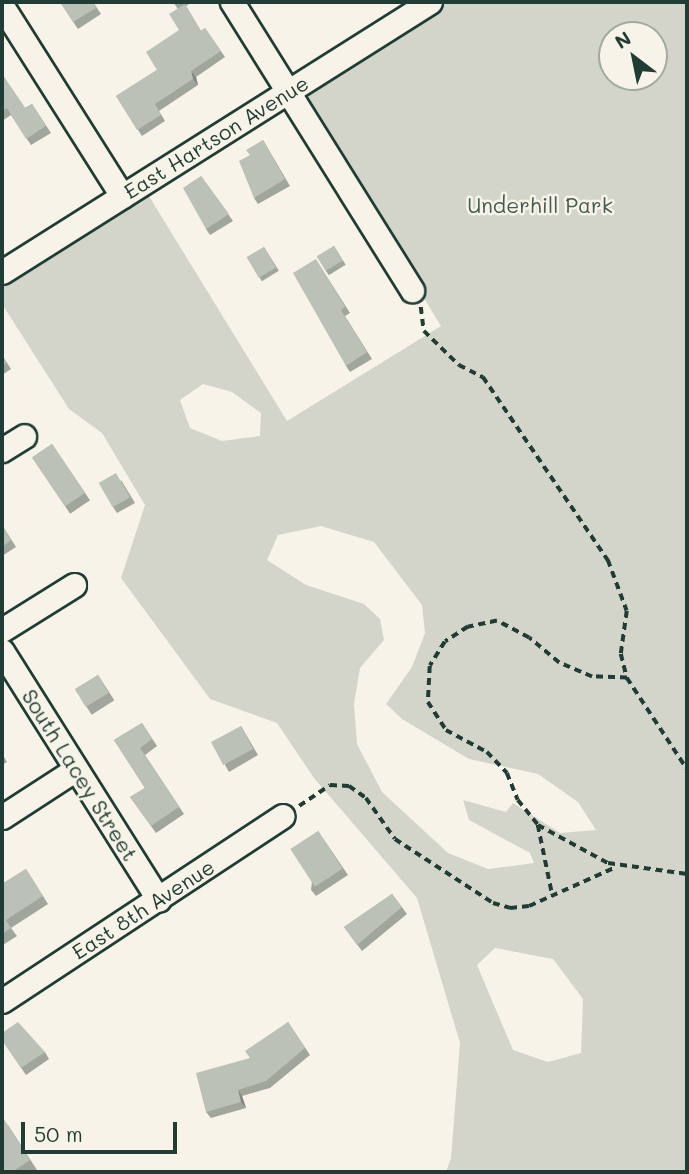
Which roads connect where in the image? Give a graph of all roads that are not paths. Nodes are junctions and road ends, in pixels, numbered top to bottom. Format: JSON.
{"nodes":[{"id":1,"x":232,"y":2,"type":"edge"},
{"id":2,"x":430,"y":2,"type":"edge"},
{"id":3,"x":2,"y":6,"type":"edge"},
{"id":4,"x":289,"y":90,"type":"junction"},
{"id":5,"x":122,"y":196,"type":"junction"},
{"id":6,"x":2,"y":272,"type":"edge"},
{"id":7,"x":412,"y":290,"type":"road end"},
{"id":8,"x":24,"y":436,"type":"dead end"},
{"id":9,"x":2,"y":450,"type":"edge"},
{"id":10,"x":74,"y":585,"type":"dead end"},
{"id":11,"x":2,"y":630,"type":"edge"},
{"id":12,"x":2,"y":651,"type":"edge"},
{"id":13,"x":76,"y":769,"type":"junction"},
{"id":14,"x":283,"y":816,"type":"road end"},
{"id":15,"x":2,"y":817,"type":"edge"},
{"id":16,"x":159,"y":900,"type":"junction"},
{"id":17,"x":2,"y":1001,"type":"edge"}],
"edges":[{"from":1,"to":4,"type":"street"},
{"from":2,"to":4,"type":"street","name":"East Hartson Avenue"},
{"from":3,"to":5,"type":"street"},
{"from":4,"to":5,"type":"street","name":"East Hartson Avenue"},
{"from":4,"to":7,"type":"street"},
{"from":5,"to":6,"type":"street","name":"East Hartson Avenue"},
{"from":8,"to":9,"type":"street"},
{"from":10,"to":11,"type":"street"},
{"from":12,"to":13,"type":"street","name":"South Lacey Street"},
{"from":13,"to":15,"type":"street"},
{"from":13,"to":16,"type":"street","name":"South Lacey Street"},
{"from":14,"to":16,"type":"street","name":"East 8th Avenue"},
{"from":16,"to":17,"type":"street","name":"East 8th Avenue"}]}
